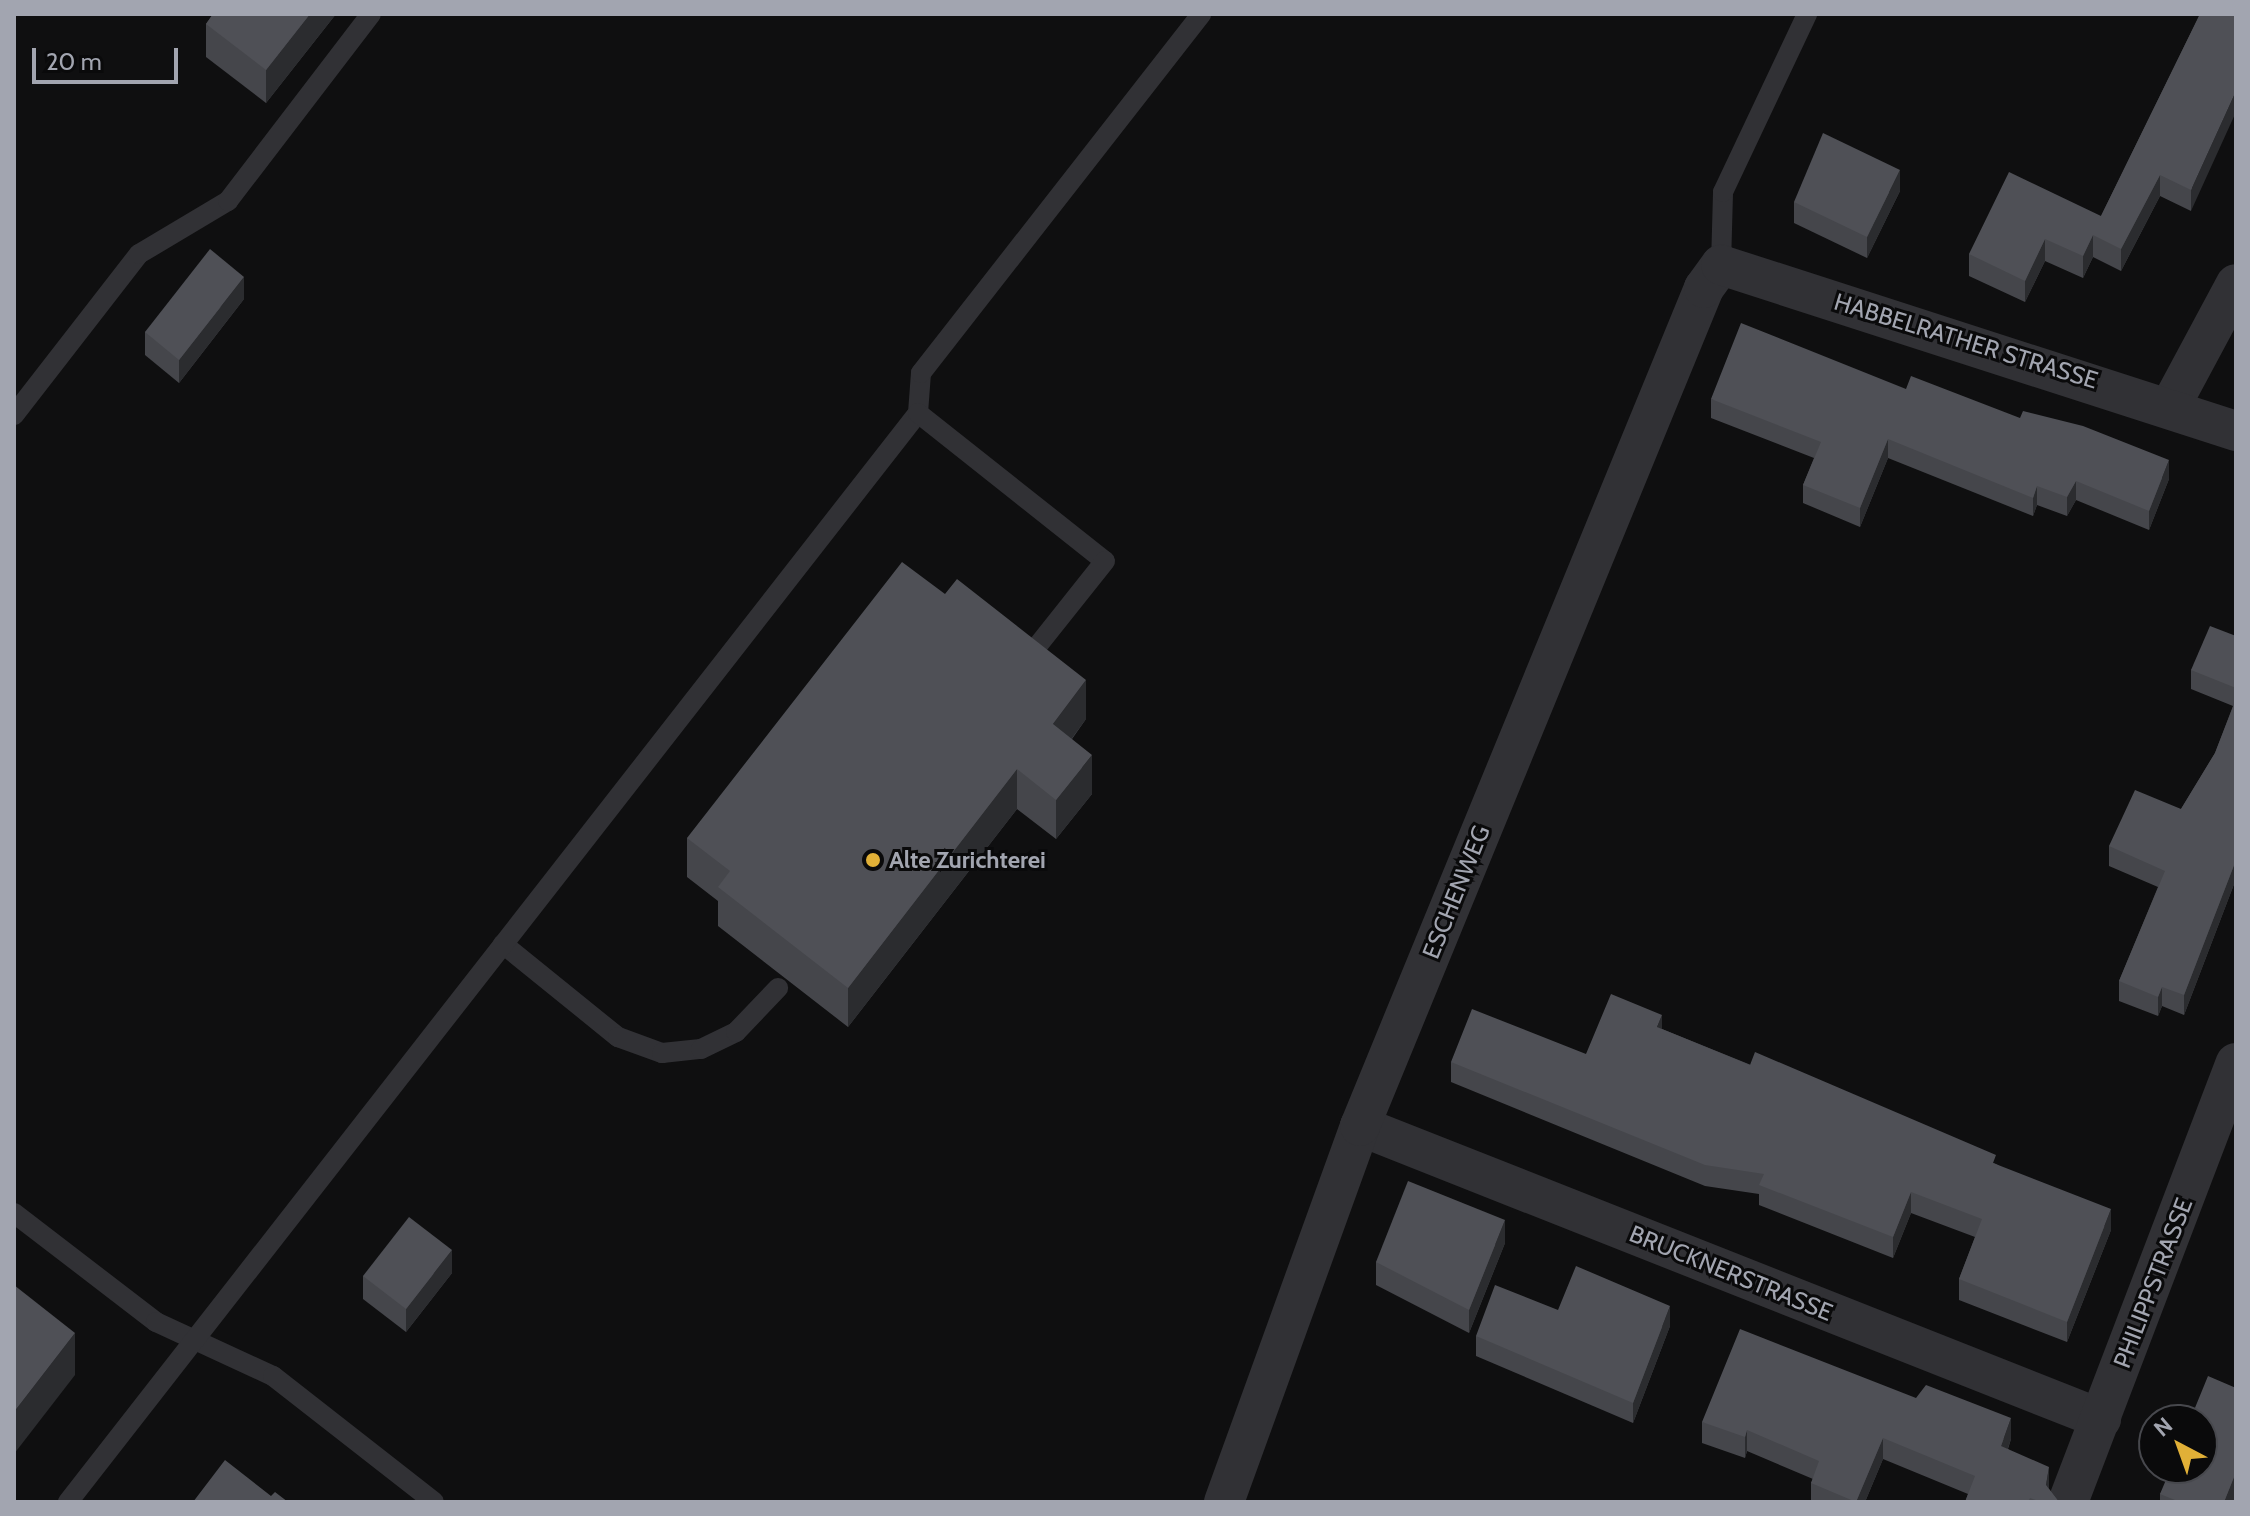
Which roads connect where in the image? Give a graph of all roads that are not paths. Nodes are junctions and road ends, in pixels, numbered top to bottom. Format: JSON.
{"nodes":[{"id":1,"x":371,"y":14,"type":"edge"},
{"id":2,"x":1201,"y":14,"type":"edge"},
{"id":3,"x":1807,"y":14,"type":"edge"},
{"id":4,"x":1713,"y":276,"type":"junction"},
{"id":5,"x":2236,"y":284,"type":"edge"},
{"id":6,"x":2171,"y":405,"type":"junction"},
{"id":7,"x":918,"y":413,"type":"junction"},
{"id":8,"x":14,"y":415,"type":"edge"},
{"id":9,"x":2236,"y":431,"type":"edge"},
{"id":10,"x":1031,"y":654,"type":"edge"},
{"id":11,"x":503,"y":944,"type":"junction"},
{"id":12,"x":778,"y":988,"type":"dead end"},
{"id":13,"x":2236,"y":1063,"type":"edge"},
{"id":14,"x":1360,"y":1126,"type":"junction"},
{"id":15,"x":14,"y":1213,"type":"edge"},
{"id":16,"x":196,"y":1344,"type":"junction"},
{"id":17,"x":2101,"y":1419,"type":"junction"},
{"id":18,"x":68,"y":1502,"type":"edge"},
{"id":19,"x":434,"y":1502,"type":"edge"},
{"id":20,"x":1224,"y":1502,"type":"edge"},
{"id":21,"x":2068,"y":1502,"type":"edge"}],
"edges":[{"from":1,"to":8,"type":"lane"},
{"from":2,"to":7,"type":"lane"},
{"from":3,"to":4,"type":"lane"},
{"from":4,"to":6,"type":"street","name":"HABBELRATHER STRASSE"},
{"from":4,"to":14,"type":"street","name":"ESCHENWEG"},
{"from":5,"to":6,"type":"street"},
{"from":6,"to":9,"type":"street","name":"HABBELRATHER STRASSE"},
{"from":7,"to":10,"type":"lane"},
{"from":7,"to":11,"type":"lane"},
{"from":11,"to":12,"type":"lane"},
{"from":11,"to":16,"type":"lane"},
{"from":13,"to":17,"type":"street","name":"PHILIPPSTRASSE"},
{"from":14,"to":17,"type":"street","name":"BRUCKNERSTRASSE"},
{"from":14,"to":20,"type":"street","name":"ESCHENWEG"},
{"from":15,"to":16,"type":"lane"},
{"from":16,"to":18,"type":"lane"},
{"from":16,"to":19,"type":"lane"},
{"from":17,"to":21,"type":"street","name":"PHILIPPSTRASSE"}]}
